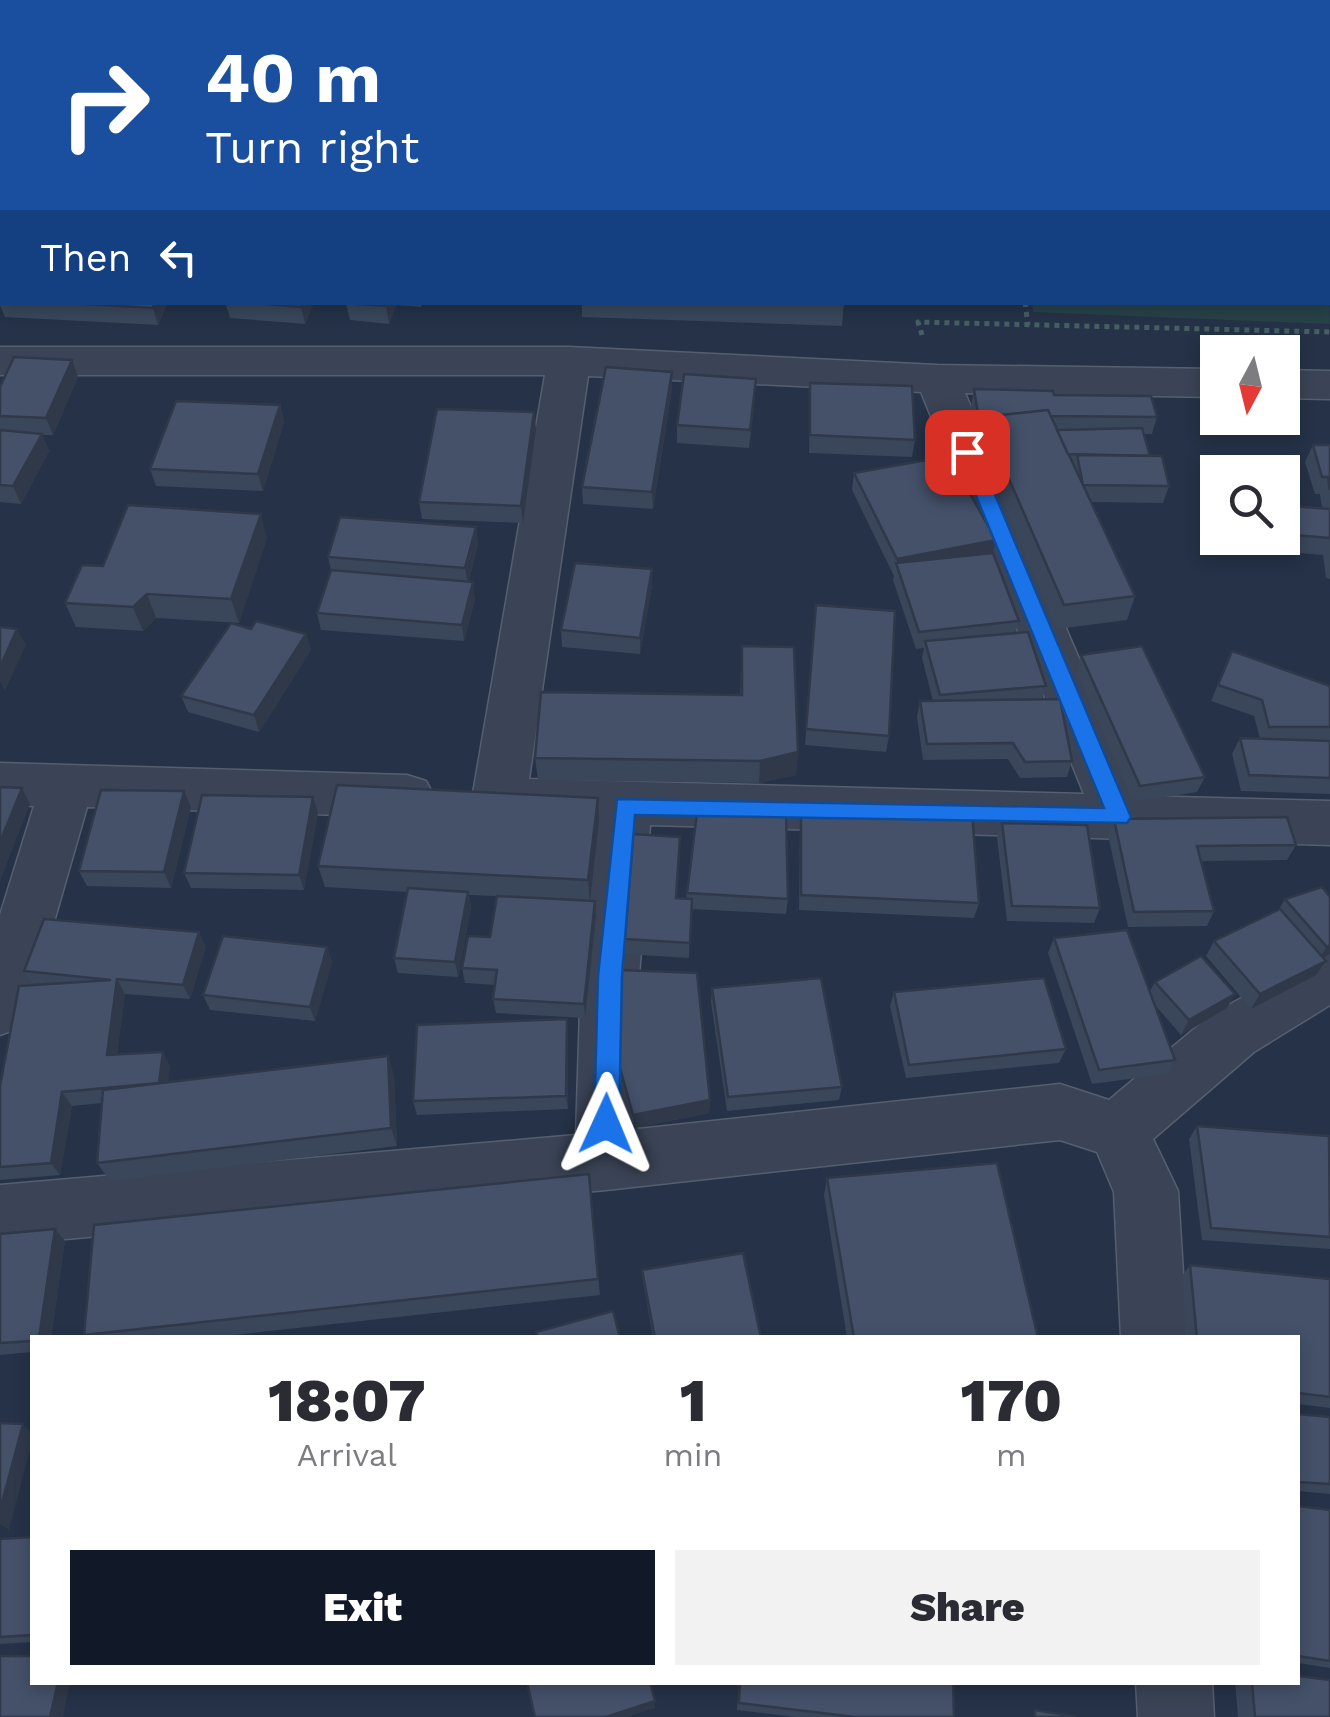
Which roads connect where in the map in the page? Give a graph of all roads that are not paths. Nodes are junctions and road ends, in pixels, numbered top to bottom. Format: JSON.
{"nodes":[{"id":1,"x":0,"y":361,"type":"edge"},
{"id":2,"x":569,"y":361,"type":"junction"},
{"id":3,"x":937,"y":379,"type":"junction"},
{"id":4,"x":1200,"y":383,"type":"edge"},
{"id":5,"x":1300,"y":384,"type":"edge"},
{"id":6,"x":1330,"y":385,"type":"edge"},
{"id":7,"x":0,"y":784,"type":"edge"},
{"id":8,"x":67,"y":784,"type":"junction"},
{"id":9,"x":499,"y":799,"type":"junction"},
{"id":10,"x":624,"y":806,"type":"junction"},
{"id":11,"x":1120,"y":817,"type":"junction"},
{"id":12,"x":1330,"y":823,"type":"edge"},
{"id":13,"x":1330,"y":976,"type":"edge"},
{"id":14,"x":0,"y":1009,"type":"edge"},
{"id":15,"x":1118,"y":1131,"type":"junction"},
{"id":16,"x":606,"y":1161,"type":"junction"},
{"id":17,"x":0,"y":1215,"type":"edge"},
{"id":18,"x":1154,"y":1335,"type":"edge"},
{"id":19,"x":1174,"y":1685,"type":"edge"},
{"id":20,"x":1176,"y":1717,"type":"edge"}],
"edges":[{"from":1,"to":2,"type":"street"},
{"from":2,"to":3,"type":"street"},
{"from":2,"to":9,"type":"street"},
{"from":3,"to":4,"type":"street"},
{"from":3,"to":11,"type":"street"},
{"from":5,"to":6,"type":"street"},
{"from":7,"to":8,"type":"street"},
{"from":8,"to":9,"type":"street"},
{"from":8,"to":14,"type":"street"},
{"from":9,"to":10,"type":"street"},
{"from":10,"to":11,"type":"street"},
{"from":10,"to":16,"type":"street"},
{"from":11,"to":12,"type":"street"},
{"from":13,"to":15,"type":"street"},
{"from":15,"to":16,"type":"street"},
{"from":15,"to":18,"type":"street"},
{"from":16,"to":17,"type":"street"},
{"from":19,"to":20,"type":"street"}]}
